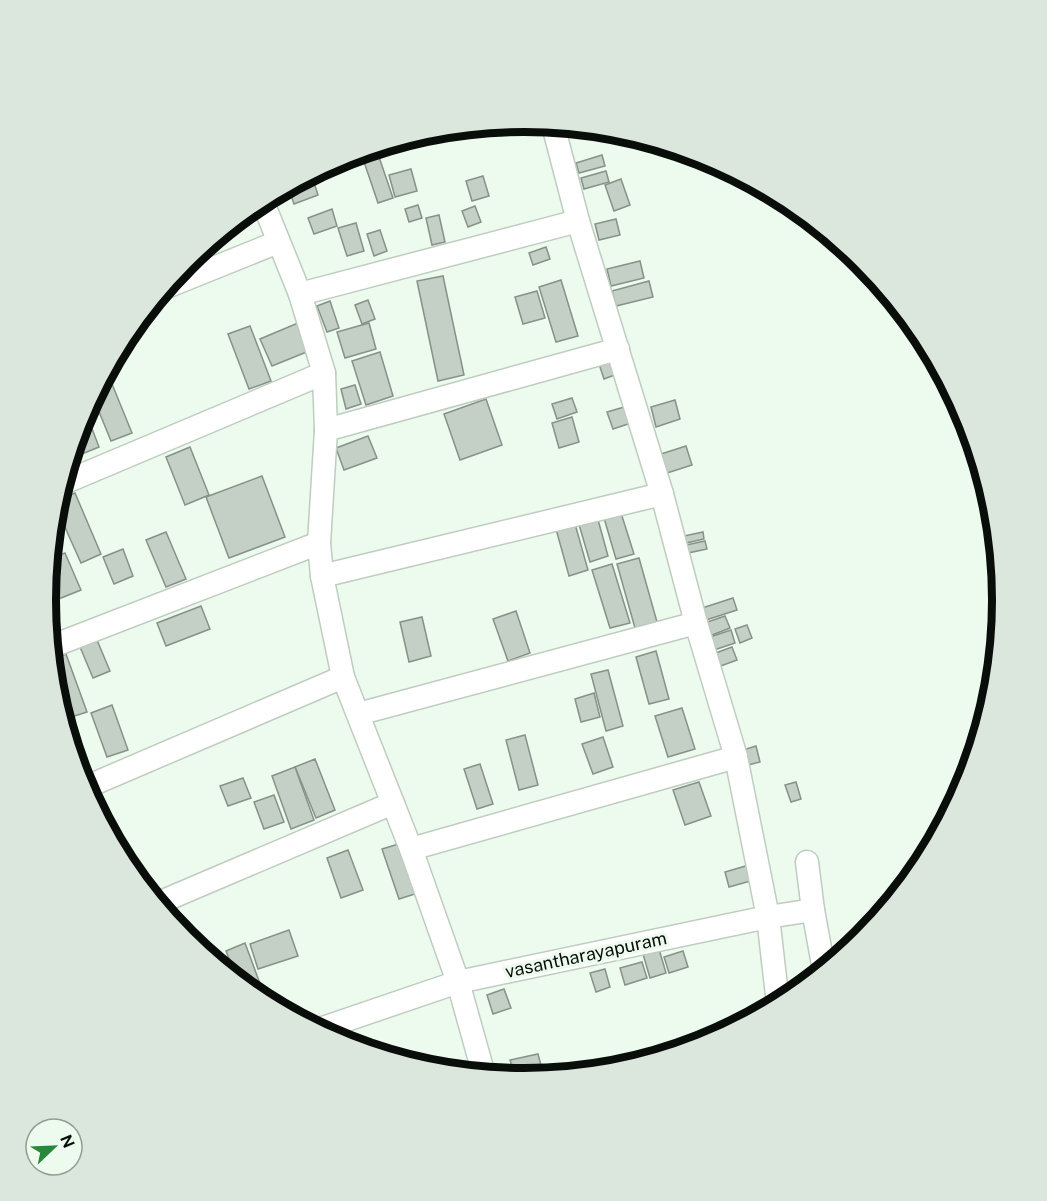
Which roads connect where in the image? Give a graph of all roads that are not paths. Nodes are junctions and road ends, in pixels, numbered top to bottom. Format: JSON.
{"nodes":[{"id":1,"x":555,"y":134,"type":"edge"},
{"id":2,"x":266,"y":209,"type":"edge"},
{"id":3,"x":578,"y":221,"type":"junction"},
{"id":4,"x":278,"y":242,"type":"junction"},
{"id":5,"x":183,"y":280,"type":"edge"},
{"id":6,"x":300,"y":294,"type":"junction"},
{"id":7,"x":618,"y":349,"type":"junction"},
{"id":8,"x":324,"y":373,"type":"junction"},
{"id":9,"x":326,"y":430,"type":"junction"},
{"id":10,"x":71,"y":480,"type":"edge"},
{"id":11,"x":662,"y":494,"type":"junction"},
{"id":12,"x":319,"y":543,"type":"junction"},
{"id":13,"x":322,"y":576,"type":"junction"},
{"id":14,"x":696,"y":623,"type":"junction"},
{"id":15,"x":58,"y":644,"type":"edge"},
{"id":16,"x":343,"y":677,"type":"junction"},
{"id":17,"x":358,"y":714,"type":"junction"},
{"id":18,"x":736,"y":757,"type":"junction"},
{"id":19,"x":93,"y":784,"type":"edge"},
{"id":20,"x":393,"y":803,"type":"junction"},
{"id":21,"x":411,"y":849,"type":"junction"},
{"id":22,"x":807,"y":862,"type":"dead end"},
{"id":23,"x":165,"y":900,"type":"edge"},
{"id":24,"x":813,"y":910,"type":"junction"},
{"id":25,"x":768,"y":917,"type":"junction"},
{"id":26,"x":822,"y":960,"type":"edge"},
{"id":27,"x":458,"y":982,"type":"junction"},
{"id":28,"x":777,"y":994,"type":"edge"},
{"id":29,"x":329,"y":1026,"type":"edge"},
{"id":30,"x":481,"y":1066,"type":"edge"}],
"edges":[{"from":1,"to":3,"type":"street"},
{"from":2,"to":4,"type":"street"},
{"from":3,"to":6,"type":"street"},
{"from":3,"to":7,"type":"street"},
{"from":4,"to":5,"type":"street"},
{"from":4,"to":6,"type":"street"},
{"from":6,"to":8,"type":"street"},
{"from":7,"to":9,"type":"street"},
{"from":7,"to":11,"type":"street"},
{"from":8,"to":9,"type":"street"},
{"from":8,"to":10,"type":"street"},
{"from":9,"to":12,"type":"street"},
{"from":11,"to":13,"type":"street"},
{"from":11,"to":14,"type":"street"},
{"from":12,"to":13,"type":"street"},
{"from":12,"to":15,"type":"street"},
{"from":13,"to":16,"type":"street"},
{"from":14,"to":17,"type":"street"},
{"from":14,"to":18,"type":"street"},
{"from":16,"to":17,"type":"street"},
{"from":16,"to":19,"type":"street"},
{"from":17,"to":20,"type":"street"},
{"from":18,"to":21,"type":"street"},
{"from":18,"to":25,"type":"street"},
{"from":20,"to":21,"type":"street"},
{"from":20,"to":23,"type":"street"},
{"from":21,"to":27,"type":"street"},
{"from":22,"to":24,"type":"street"},
{"from":24,"to":25,"type":"street","name":"vasantharayapuram"},
{"from":24,"to":26,"type":"street"},
{"from":25,"to":27,"type":"street","name":"vasantharayapuram"},
{"from":25,"to":28,"type":"street"},
{"from":27,"to":29,"type":"street","name":"vasantharayapuram"},
{"from":27,"to":30,"type":"street"}]}
